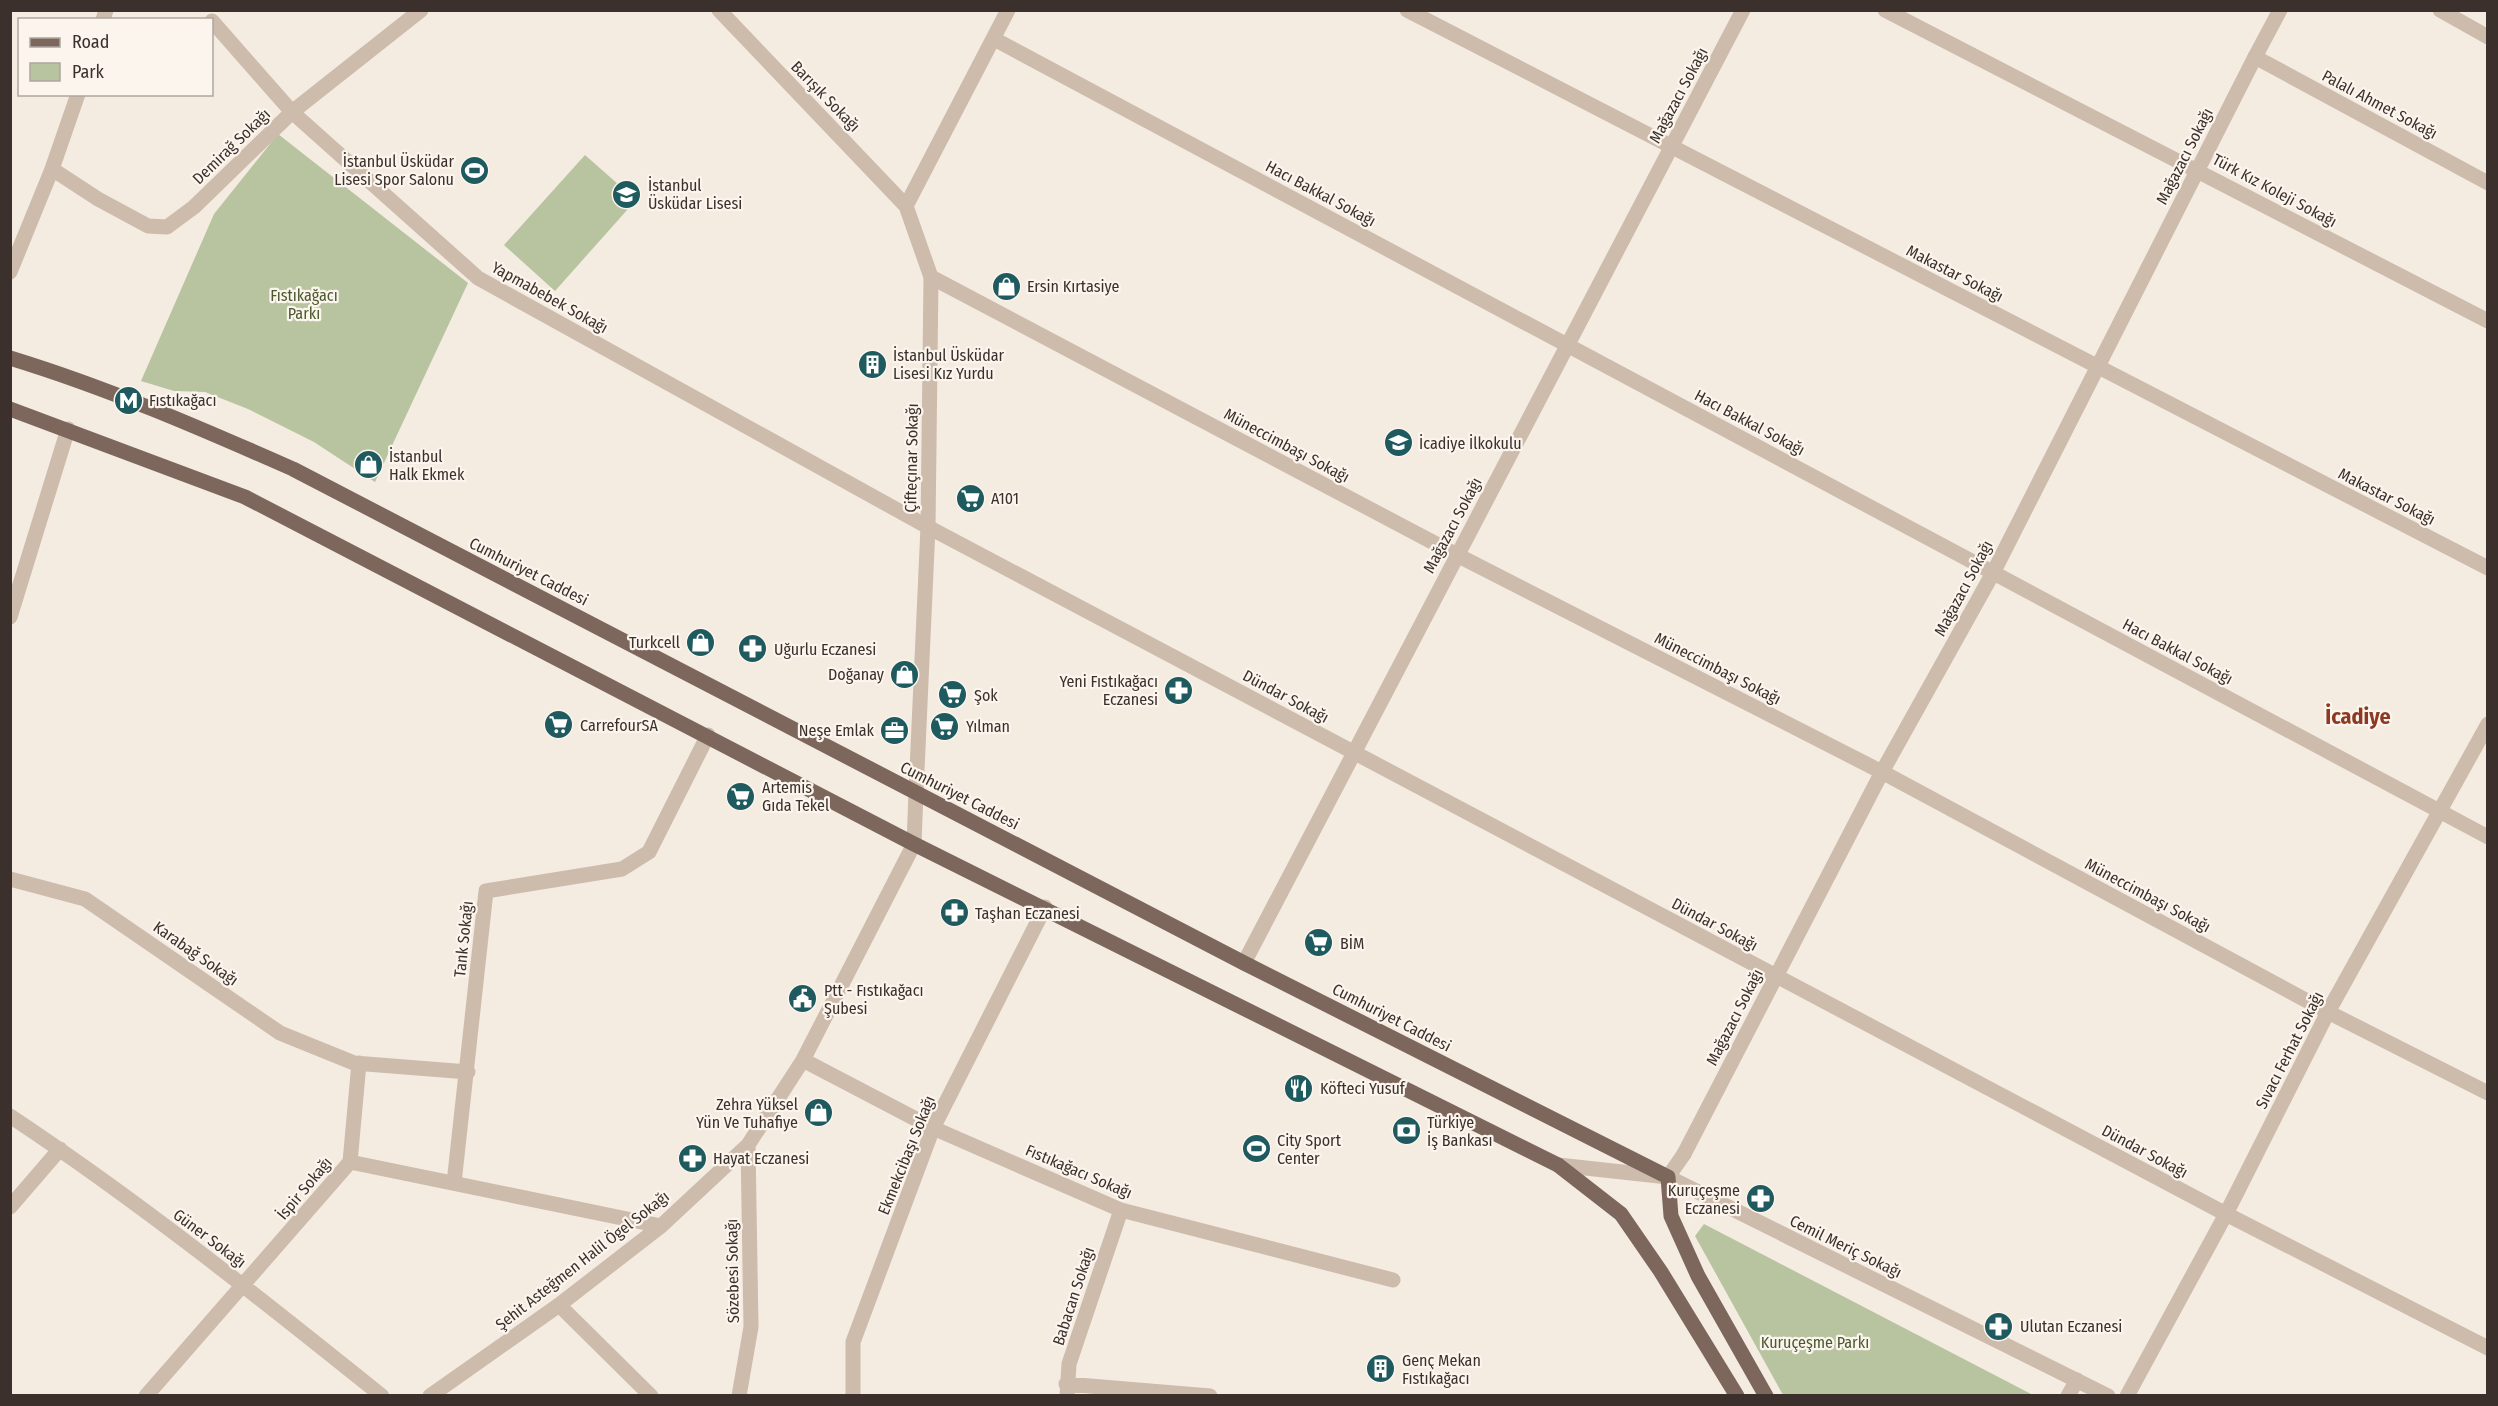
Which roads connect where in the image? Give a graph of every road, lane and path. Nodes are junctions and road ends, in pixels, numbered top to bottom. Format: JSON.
{"nodes":[{"id":1,"x":421,"y":10,"type":"edge"},
{"id":2,"x":719,"y":10,"type":"edge"},
{"id":3,"x":1008,"y":10,"type":"edge"},
{"id":4,"x":1407,"y":10,"type":"edge"},
{"id":5,"x":1743,"y":10,"type":"edge"},
{"id":6,"x":1885,"y":10,"type":"edge"},
{"id":7,"x":2280,"y":10,"type":"edge"},
{"id":8,"x":2440,"y":10,"type":"edge"},
{"id":9,"x":213,"y":22,"type":"edge"},
{"id":10,"x":2487,"y":37,"type":"edge"},
{"id":11,"x":994,"y":39,"type":"junction"},
{"id":12,"x":2255,"y":57,"type":"junction"},
{"id":13,"x":77,"y":96,"type":"edge"},
{"id":14,"x":292,"y":112,"type":"junction"},
{"id":15,"x":1671,"y":147,"type":"junction"},
{"id":16,"x":52,"y":170,"type":"junction"},
{"id":17,"x":2198,"y":170,"type":"junction"},
{"id":18,"x":2487,"y":183,"type":"edge"},
{"id":19,"x":906,"y":206,"type":"junction"},
{"id":20,"x":10,"y":272,"type":"edge"},
{"id":21,"x":931,"y":278,"type":"junction"},
{"id":22,"x":2487,"y":321,"type":"edge"},
{"id":23,"x":1567,"y":345,"type":"junction"},
{"id":24,"x":10,"y":358,"type":"edge"},
{"id":25,"x":2098,"y":367,"type":"junction"},
{"id":26,"x":10,"y":409,"type":"edge"},
{"id":27,"x":68,"y":429,"type":"junction"},
{"id":28,"x":928,"y":527,"type":"junction"},
{"id":29,"x":1457,"y":555,"type":"junction"},
{"id":30,"x":2487,"y":568,"type":"edge"},
{"id":31,"x":1994,"y":573,"type":"junction"},
{"id":32,"x":10,"y":617,"type":"edge"},
{"id":33,"x":2487,"y":724,"type":"edge"},
{"id":34,"x":708,"y":735,"type":"junction"},
{"id":35,"x":1353,"y":752,"type":"junction"},
{"id":36,"x":1882,"y":772,"type":"junction"},
{"id":37,"x":916,"y":792,"type":"junction"},
{"id":38,"x":2439,"y":812,"type":"junction"},
{"id":39,"x":2487,"y":837,"type":"edge"},
{"id":40,"x":914,"y":844,"type":"junction"},
{"id":41,"x":10,"y":879,"type":"edge"},
{"id":42,"x":1045,"y":907,"type":"junction"},
{"id":43,"x":1244,"y":963,"type":"junction"},
{"id":44,"x":1775,"y":976,"type":"junction"},
{"id":45,"x":2328,"y":1012,"type":"junction"},
{"id":46,"x":802,"y":1060,"type":"junction"},
{"id":47,"x":358,"y":1063,"type":"junction"},
{"id":48,"x":468,"y":1072,"type":"junction"},
{"id":49,"x":2487,"y":1093,"type":"edge"},
{"id":50,"x":10,"y":1116,"type":"edge"},
{"id":51,"x":933,"y":1128,"type":"junction"},
{"id":52,"x":748,"y":1145,"type":"junction"},
{"id":53,"x":60,"y":1149,"type":"junction"},
{"id":54,"x":350,"y":1162,"type":"junction"},
{"id":55,"x":1557,"y":1165,"type":"junction"},
{"id":56,"x":1668,"y":1177,"type":"junction"},
{"id":57,"x":454,"y":1183,"type":"junction"},
{"id":58,"x":10,"y":1207,"type":"edge"},
{"id":59,"x":1121,"y":1210,"type":"junction"},
{"id":60,"x":2226,"y":1214,"type":"junction"},
{"id":61,"x":661,"y":1226,"type":"junction"},
{"id":62,"x":1393,"y":1280,"type":"dead end"},
{"id":63,"x":244,"y":1286,"type":"junction"},
{"id":64,"x":559,"y":1305,"type":"junction"},
{"id":65,"x":2487,"y":1348,"type":"edge"},
{"id":66,"x":2077,"y":1380,"type":"junction"},
{"id":67,"x":1067,"y":1390,"type":"edge"},
{"id":68,"x":146,"y":1395,"type":"edge"},
{"id":69,"x":382,"y":1395,"type":"edge"},
{"id":70,"x":430,"y":1395,"type":"edge"},
{"id":71,"x":651,"y":1395,"type":"edge"},
{"id":72,"x":739,"y":1395,"type":"edge"},
{"id":73,"x":853,"y":1395,"type":"edge"},
{"id":74,"x":1210,"y":1395,"type":"edge"},
{"id":75,"x":1737,"y":1395,"type":"edge"},
{"id":76,"x":1766,"y":1395,"type":"edge"},
{"id":77,"x":2068,"y":1395,"type":"edge"},
{"id":78,"x":2108,"y":1395,"type":"edge"},
{"id":79,"x":2127,"y":1395,"type":"edge"}],
"edges":[{"from":1,"to":14,"type":"street","name":"Demirağ Sokağı"},
{"from":2,"to":19,"type":"street","name":"Barışık Sokağı"},
{"from":3,"to":11,"type":"street"},
{"from":4,"to":15,"type":"street","name":"Makastar Sokağı"},
{"from":5,"to":15,"type":"street","name":"Mağazacı Sokağı"},
{"from":6,"to":17,"type":"street","name":"Türk Kız Koleji Sokağı"},
{"from":7,"to":12,"type":"street","name":"Mağazacı Sokağı"},
{"from":8,"to":10,"type":"street"},
{"from":9,"to":14,"type":"street","name":"Yapmabebek Sokağı"},
{"from":11,"to":19,"type":"street"},
{"from":11,"to":23,"type":"street","name":"Hacı Bakkal Sokağı"},
{"from":12,"to":17,"type":"street","name":"Mağazacı Sokağı"},
{"from":12,"to":18,"type":"street","name":"Palalı Ahmet Sokağı"},
{"from":13,"to":16,"type":"street"},
{"from":14,"to":16,"type":"street","name":"Demirağ Sokağı"},
{"from":14,"to":28,"type":"street","name":"Yapmabebek Sokağı"},
{"from":15,"to":23,"type":"street","name":"Mağazacı Sokağı"},
{"from":15,"to":25,"type":"street","name":"Makastar Sokağı"},
{"from":16,"to":20,"type":"street"},
{"from":17,"to":22,"type":"street","name":"Türk Kız Koleji Sokağı"},
{"from":17,"to":25,"type":"street","name":"Mağazacı Sokağı"},
{"from":19,"to":21,"type":"street","name":"Çifteçınar Sokağı"},
{"from":21,"to":28,"type":"street","name":"Çifteçınar Sokağı"},
{"from":21,"to":29,"type":"street","name":"Müneccimbaşı Sokağı"},
{"from":23,"to":29,"type":"street","name":"Mağazacı Sokağı"},
{"from":23,"to":31,"type":"street","name":"Hacı Bakkal Sokağı"},
{"from":24,"to":37,"type":"main road","name":"Cumhuriyet Caddesi"},
{"from":25,"to":30,"type":"street","name":"Makastar Sokağı"},
{"from":25,"to":31,"type":"street","name":"Mağazacı Sokağı"},
{"from":26,"to":27,"type":"main road"},
{"from":27,"to":32,"type":"street"},
{"from":27,"to":34,"type":"main road"},
{"from":28,"to":35,"type":"street","name":"Dündar Sokağı"},
{"from":28,"to":37,"type":"street","name":"Çifteçınar Sokağı"},
{"from":29,"to":35,"type":"street","name":"Mağazacı Sokağı"},
{"from":29,"to":36,"type":"street","name":"Müneccimbaşı Sokağı"},
{"from":31,"to":36,"type":"street","name":"Mağazacı Sokağı"},
{"from":31,"to":38,"type":"street","name":"Hacı Bakkal Sokağı"},
{"from":33,"to":38,"type":"street","name":"Sıvacı Ferhat Sokağı"},
{"from":34,"to":40,"type":"main road"},
{"from":34,"to":48,"type":"street","name":"Tank Sokağı"},
{"from":35,"to":43,"type":"street","name":"Mağazacı Sokağı"},
{"from":35,"to":44,"type":"street","name":"Dündar Sokağı"},
{"from":36,"to":44,"type":"street","name":"Mağazacı Sokağı"},
{"from":36,"to":45,"type":"street","name":"Müneccimbaşı Sokağı"},
{"from":37,"to":40,"type":"street","name":"Şehit Asteğmen Halil Ögel Sokağı"},
{"from":37,"to":43,"type":"main road","name":"Cumhuriyet Caddesi"},
{"from":38,"to":39,"type":"street","name":"Hacı Bakkal Sokağı"},
{"from":38,"to":45,"type":"street","name":"Sıvacı Ferhat Sokağı"},
{"from":40,"to":42,"type":"main road"},
{"from":40,"to":46,"type":"street","name":"Şehit Asteğmen Halil Ögel Sokağı"},
{"from":41,"to":47,"type":"street","name":"Karabağ Sokağı"},
{"from":42,"to":51,"type":"street","name":"Ekmekcibaşı Sokağı"},
{"from":42,"to":55,"type":"main road"},
{"from":43,"to":56,"type":"main road","name":"Cumhuriyet Caddesi"},
{"from":44,"to":56,"type":"street","name":"Mağazacı Sokağı"},
{"from":44,"to":60,"type":"street","name":"Dündar Sokağı"},
{"from":45,"to":49,"type":"street","name":"Müneccimbaşı Sokağı"},
{"from":45,"to":60,"type":"street","name":"Sıvacı Ferhat Sokağı"},
{"from":46,"to":51,"type":"street","name":"Fıstıkağacı Sokağı"},
{"from":46,"to":52,"type":"street","name":"Şehit Asteğmen Halil Ögel Sokağı"},
{"from":47,"to":48,"type":"street","name":"Karabağ Sokağı"},
{"from":47,"to":54,"type":"street"},
{"from":48,"to":57,"type":"street","name":"Tank Sokağı"},
{"from":50,"to":53,"type":"street","name":"Güner Sokağı"},
{"from":51,"to":59,"type":"street","name":"Fıstıkağacı Sokağı"},
{"from":51,"to":73,"type":"street","name":"Ekmekcibaşı Sokağı"},
{"from":52,"to":61,"type":"street","name":"Şehit Asteğmen Halil Ögel Sokağı"},
{"from":52,"to":72,"type":"street","name":"Sözebesi Sokağı"},
{"from":53,"to":58,"type":"street"},
{"from":53,"to":63,"type":"street","name":"Güner Sokağı"},
{"from":54,"to":57,"type":"street","name":"İspir Sokağı"},
{"from":54,"to":63,"type":"street","name":"İspir Sokağı"},
{"from":55,"to":56,"type":"street","name":"Cemil Meriç Sokağı"},
{"from":55,"to":75,"type":"main road"},
{"from":56,"to":66,"type":"street","name":"Cemil Meriç Sokağı"},
{"from":56,"to":76,"type":"main road"},
{"from":57,"to":61,"type":"street","name":"İspir Sokağı"},
{"from":59,"to":62,"type":"street","name":"Fıstıkağacı Sokağı"},
{"from":59,"to":67,"type":"street","name":"Babacan Sokağı"},
{"from":60,"to":65,"type":"street","name":"Dündar Sokağı"},
{"from":60,"to":79,"type":"street","name":"Sıvacı Ferhat Sokağı"},
{"from":61,"to":64,"type":"street","name":"Şehit Asteğmen Halil Ögel Sokağı"},
{"from":63,"to":68,"type":"street","name":"İspir Sokağı"},
{"from":63,"to":69,"type":"street","name":"Güner Sokağı"},
{"from":64,"to":70,"type":"street","name":"Şehit Asteğmen Halil Ögel Sokağı"},
{"from":64,"to":71,"type":"street"},
{"from":66,"to":77,"type":"street"},
{"from":66,"to":78,"type":"street","name":"Cemil Meriç Sokağı"},
{"from":67,"to":74,"type":"street"}]}
